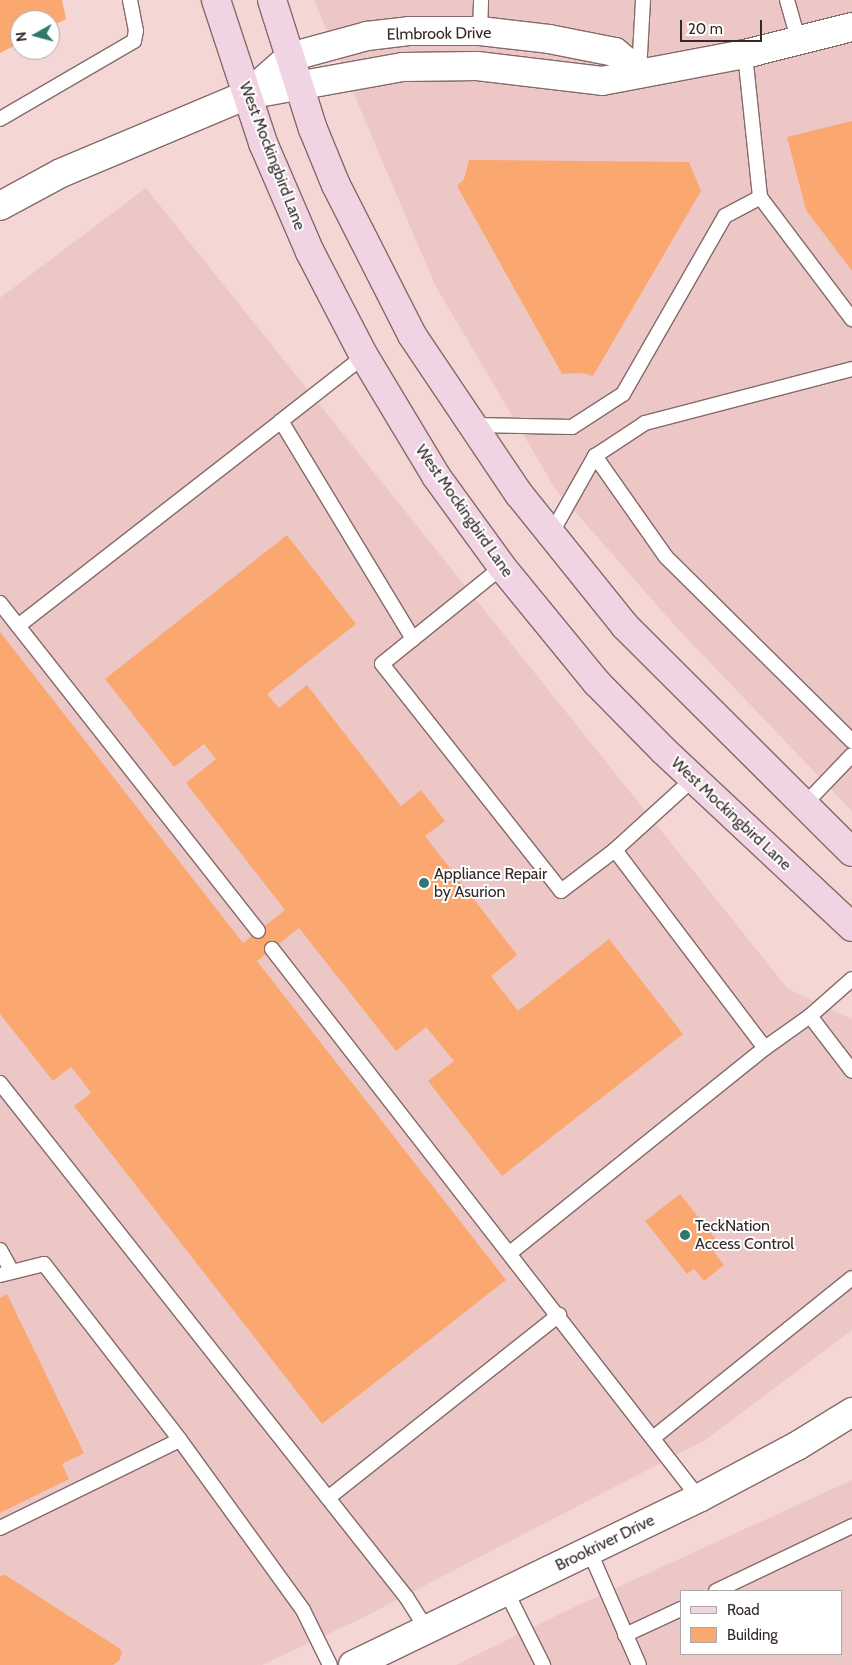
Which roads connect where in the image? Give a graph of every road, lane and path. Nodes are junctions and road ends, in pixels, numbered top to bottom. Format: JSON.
{"nodes":[{"id":1,"x":130,"y":0,"type":"edge"},
{"id":2,"x":216,"y":0,"type":"edge"},
{"id":3,"x":272,"y":0,"type":"edge"},
{"id":4,"x":481,"y":0,"type":"edge"},
{"id":5,"x":642,"y":0,"type":"edge"},
{"id":6,"x":787,"y":0,"type":"edge"},
{"id":7,"x":852,"y":27,"type":"edge"},
{"id":8,"x":480,"y":31,"type":"junction"},
{"id":9,"x":799,"y":42,"type":"junction"},
{"id":10,"x":745,"y":54,"type":"junction"},
{"id":11,"x":290,"y":57,"type":"junction"},
{"id":12,"x":477,"y":66,"type":"junction"},
{"id":13,"x":639,"y":72,"type":"junction"},
{"id":14,"x":300,"y":87,"type":"junction"},
{"id":15,"x":247,"y":95,"type":"junction"},
{"id":16,"x":0,"y":119,"type":"edge"},
{"id":17,"x":760,"y":197,"type":"junction"},
{"id":18,"x":0,"y":206,"type":"edge"},
{"id":19,"x":852,"y":320,"type":"edge"},
{"id":20,"x":364,"y":356,"type":"junction"},
{"id":21,"x":852,"y":369,"type":"edge"},
{"id":22,"x":281,"y":421,"type":"junction"},
{"id":23,"x":474,"y":425,"type":"junction"},
{"id":24,"x":595,"y":456,"type":"junction"},
{"id":25,"x":551,"y":534,"type":"junction"},
{"id":26,"x":502,"y":566,"type":"junction"},
{"id":27,"x":0,"y":603,"type":"edge"},
{"id":28,"x":18,"y":626,"type":"junction"},
{"id":29,"x":413,"y":639,"type":"junction"},
{"id":30,"x":852,"y":741,"type":"edge"},
{"id":31,"x":852,"y":755,"type":"edge"},
{"id":32,"x":694,"y":778,"type":"junction"},
{"id":33,"x":804,"y":804,"type":"junction"},
{"id":34,"x":615,"y":850,"type":"junction"},
{"id":35,"x":852,"y":852,"type":"edge"},
{"id":36,"x":852,"y":927,"type":"edge"},
{"id":37,"x":258,"y":931,"type":"dead end"},
{"id":38,"x":272,"y":949,"type":"dead end"},
{"id":39,"x":852,"y":979,"type":"edge"},
{"id":40,"x":810,"y":1016,"type":"junction"},
{"id":41,"x":764,"y":1048,"type":"junction"},
{"id":42,"x":852,"y":1071,"type":"edge"},
{"id":43,"x":0,"y":1083,"type":"edge"},
{"id":44,"x":0,"y":1250,"type":"edge"},
{"id":45,"x":510,"y":1253,"type":"junction"},
{"id":46,"x":5,"y":1273,"type":"edge"},
{"id":47,"x":852,"y":1278,"type":"edge"},
{"id":48,"x":559,"y":1316,"type":"junction"},
{"id":49,"x":852,"y":1412,"type":"edge"},
{"id":50,"x":653,"y":1438,"type":"junction"},
{"id":51,"x":180,"y":1440,"type":"junction"},
{"id":52,"x":328,"y":1498,"type":"junction"},
{"id":53,"x":699,"y":1498,"type":"junction"},
{"id":54,"x":852,"y":1526,"type":"edge"},
{"id":55,"x":0,"y":1528,"type":"edge"},
{"id":56,"x":589,"y":1550,"type":"junction"},
{"id":57,"x":506,"y":1590,"type":"junction"},
{"id":58,"x":718,"y":1590,"type":"edge"},
{"id":59,"x":680,"y":1608,"type":"edge"},
{"id":60,"x":426,"y":1629,"type":"junction"},
{"id":61,"x":625,"y":1636,"type":"junction"},
{"id":62,"x":330,"y":1665,"type":"edge"},
{"id":63,"x":353,"y":1665,"type":"edge"},
{"id":64,"x":543,"y":1665,"type":"edge"},
{"id":65,"x":639,"y":1665,"type":"edge"}],
"edges":[{"from":1,"to":16,"type":"lane"},
{"from":2,"to":15,"type":"main road","name":"West Mockingbird Lane"},
{"from":3,"to":11,"type":"main road"},
{"from":4,"to":8,"type":"lane"},
{"from":5,"to":13,"type":"lane"},
{"from":6,"to":9,"type":"lane"},
{"from":7,"to":9,"type":"street","name":"Elmbrook Drive"},
{"from":8,"to":11,"type":"street","name":"Elmbrook Drive"},
{"from":8,"to":12,"type":"street"},
{"from":8,"to":13,"type":"street","name":"Elmbrook Drive"},
{"from":9,"to":10,"type":"street","name":"Elmbrook Drive"},
{"from":10,"to":13,"type":"street","name":"Elmbrook Drive"},
{"from":10,"to":17,"type":"lane"},
{"from":11,"to":14,"type":"main road"},
{"from":11,"to":15,"type":"street","name":"Elmbrook Drive"},
{"from":12,"to":13,"type":"street","name":"Elmbrook Drive"},
{"from":12,"to":14,"type":"street","name":"Elmbrook Drive"},
{"from":14,"to":15,"type":"street","name":"Elmbrook Drive"},
{"from":14,"to":23,"type":"main road"},
{"from":15,"to":18,"type":"street","name":"Elmbrook Drive"},
{"from":15,"to":20,"type":"main road","name":"West Mockingbird Lane"},
{"from":17,"to":19,"type":"lane"},
{"from":17,"to":23,"type":"lane"},
{"from":20,"to":22,"type":"lane"},
{"from":20,"to":26,"type":"main road","name":"West Mockingbird Lane"},
{"from":21,"to":24,"type":"lane"},
{"from":22,"to":28,"type":"lane"},
{"from":22,"to":29,"type":"lane"},
{"from":23,"to":25,"type":"main road"},
{"from":24,"to":25,"type":"lane"},
{"from":24,"to":30,"type":"lane"},
{"from":25,"to":33,"type":"main road"},
{"from":26,"to":29,"type":"lane"},
{"from":26,"to":32,"type":"main road","name":"West Mockingbird Lane"},
{"from":27,"to":28,"type":"lane"},
{"from":28,"to":37,"type":"lane"},
{"from":29,"to":34,"type":"lane"},
{"from":31,"to":33,"type":"lane"},
{"from":32,"to":34,"type":"lane"},
{"from":32,"to":36,"type":"main road","name":"West Mockingbird Lane"},
{"from":33,"to":35,"type":"main road"},
{"from":34,"to":41,"type":"lane"},
{"from":38,"to":45,"type":"lane"},
{"from":39,"to":40,"type":"lane"},
{"from":40,"to":41,"type":"lane"},
{"from":40,"to":42,"type":"lane"},
{"from":41,"to":45,"type":"lane"},
{"from":43,"to":52,"type":"lane"},
{"from":44,"to":46,"type":"lane"},
{"from":45,"to":48,"type":"lane"},
{"from":46,"to":51,"type":"lane"},
{"from":47,"to":50,"type":"lane"},
{"from":48,"to":50,"type":"lane"},
{"from":48,"to":52,"type":"lane"},
{"from":49,"to":53,"type":"street","name":"Brookriver Drive"},
{"from":50,"to":53,"type":"lane"},
{"from":51,"to":55,"type":"lane"},
{"from":51,"to":62,"type":"lane"},
{"from":52,"to":60,"type":"lane"},
{"from":53,"to":56,"type":"street","name":"Brookriver Drive"},
{"from":54,"to":58,"type":"lane"},
{"from":56,"to":57,"type":"street","name":"Brookriver Drive"},
{"from":56,"to":61,"type":"lane"},
{"from":57,"to":60,"type":"street","name":"Brookriver Drive"},
{"from":57,"to":64,"type":"lane"},
{"from":59,"to":61,"type":"lane"},
{"from":60,"to":63,"type":"street","name":"Brookriver Drive"},
{"from":61,"to":65,"type":"lane"}]}
